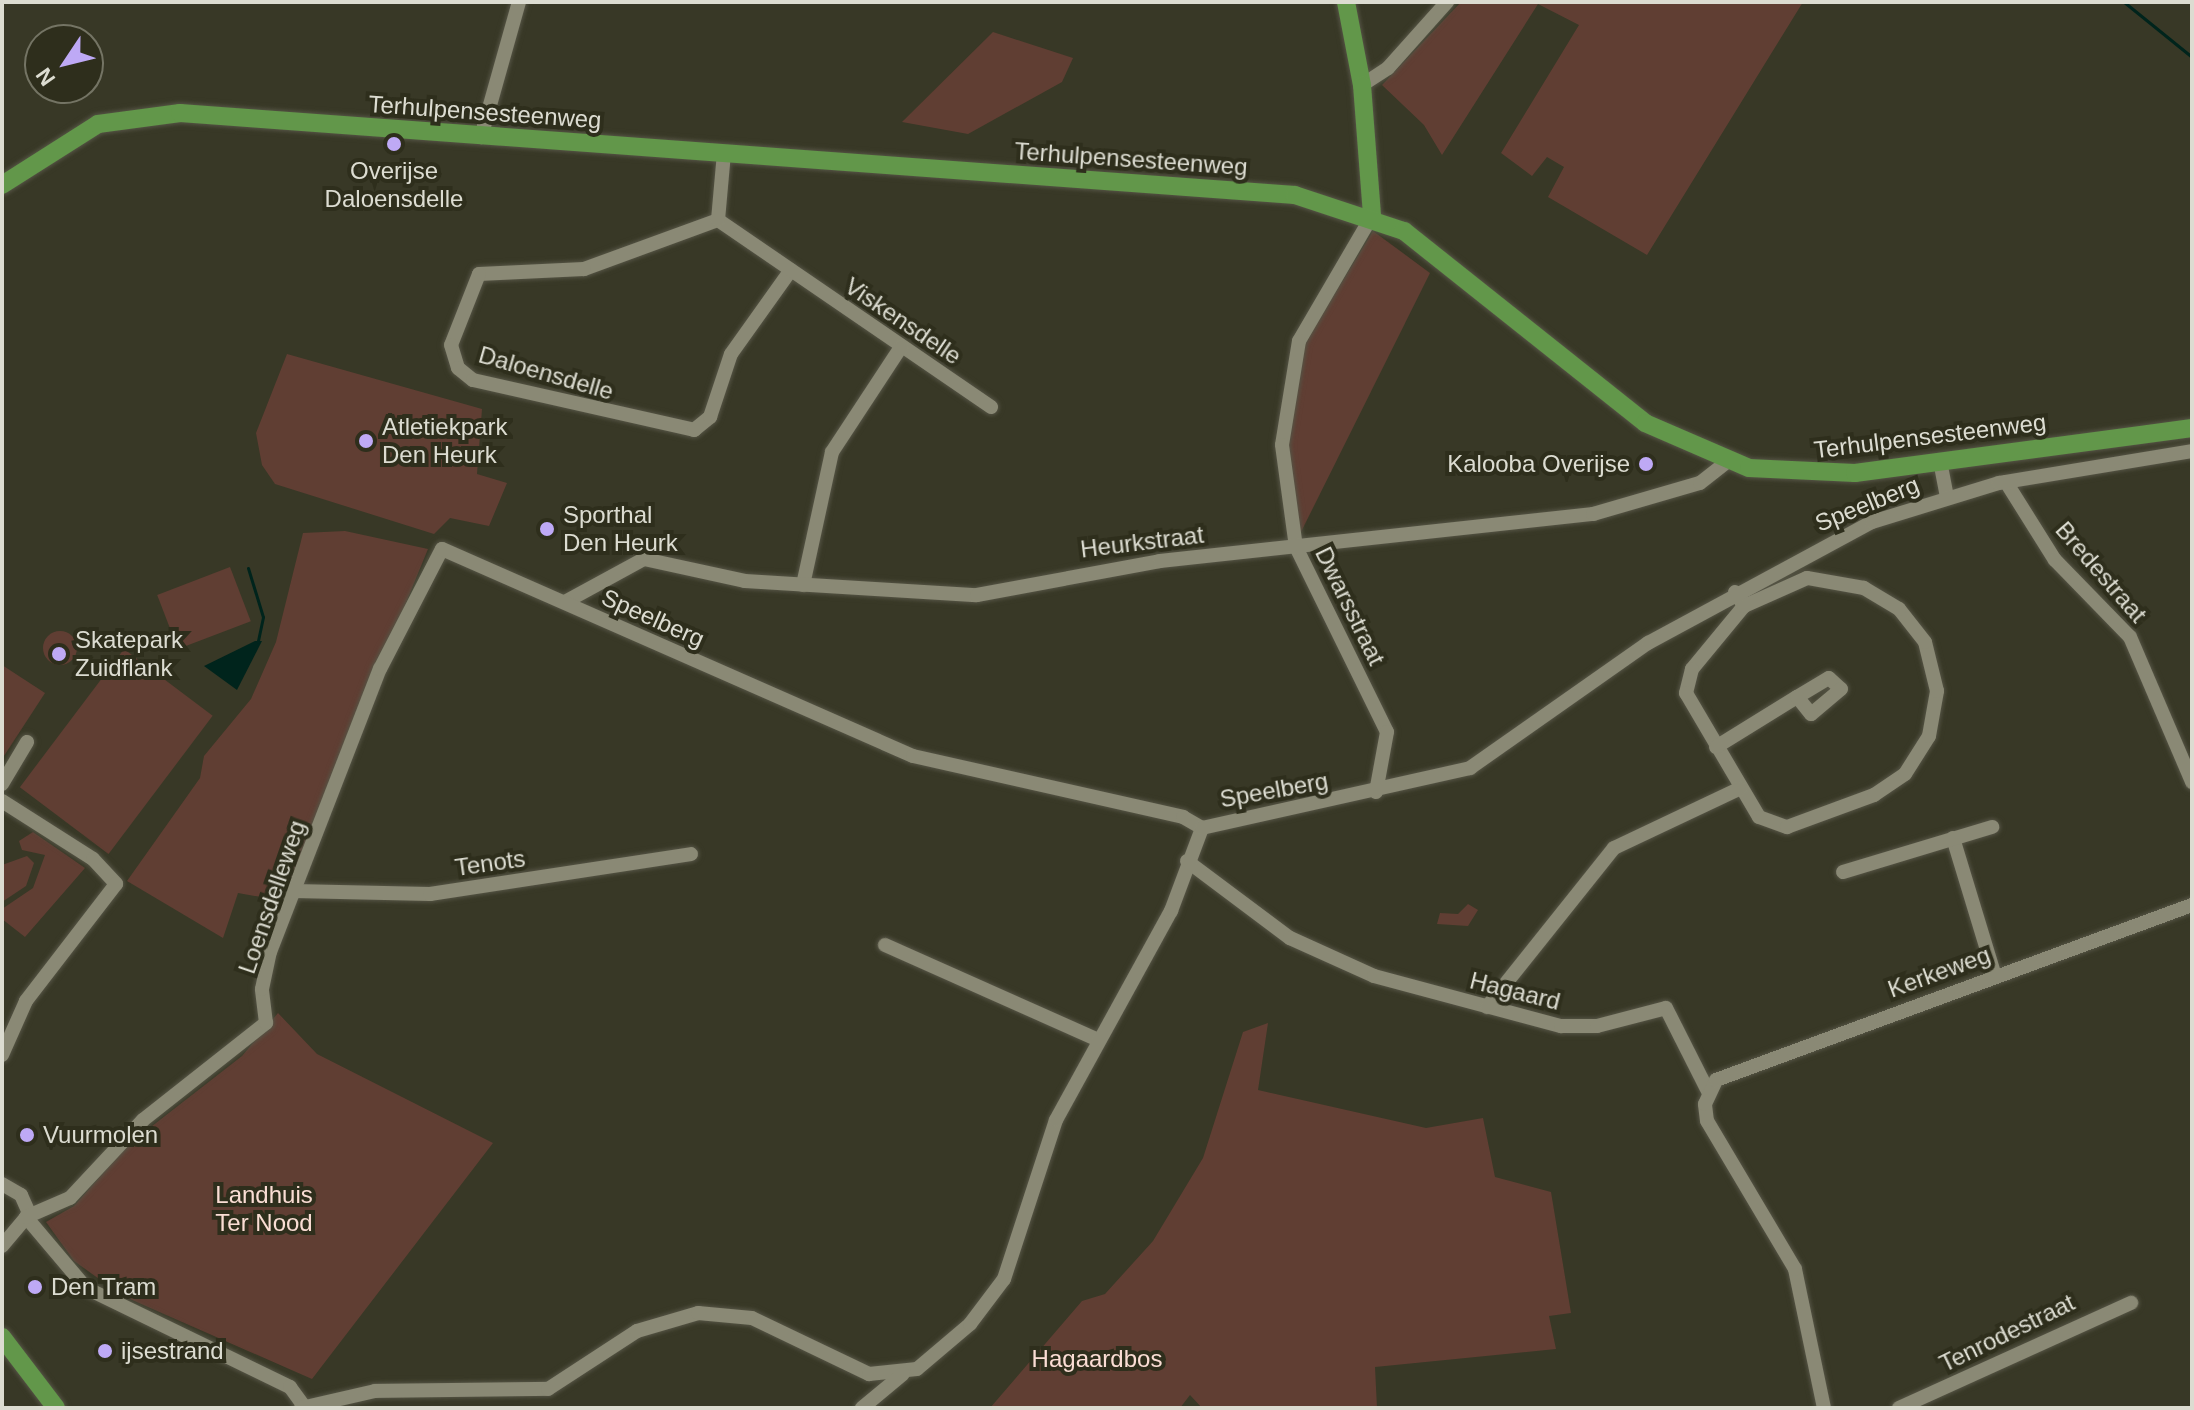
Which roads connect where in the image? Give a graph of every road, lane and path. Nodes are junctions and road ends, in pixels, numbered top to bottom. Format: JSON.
{"nodes":[{"id":1,"x":519,"y":2,"type":"edge"},
{"id":2,"x":1346,"y":2,"type":"edge"},
{"id":3,"x":1447,"y":2,"type":"edge"},
{"id":4,"x":1362,"y":85,"type":"junction"},
{"id":5,"x":481,"y":137,"type":"junction"},
{"id":6,"x":1363,"y":150,"type":"junction"},
{"id":7,"x":724,"y":153,"type":"junction"},
{"id":8,"x":2,"y":185,"type":"edge"},
{"id":9,"x":1345,"y":206,"type":"junction"},
{"id":10,"x":1372,"y":216,"type":"junction"},
{"id":11,"x":718,"y":220,"type":"junction"},
{"id":12,"x":791,"y":270,"type":"junction"},
{"id":13,"x":901,"y":347,"type":"junction"},
{"id":14,"x":991,"y":407,"type":"dead end"},
{"id":15,"x":2192,"y":428,"type":"edge"},
{"id":16,"x":2192,"y":451,"type":"edge"},
{"id":17,"x":1728,"y":461,"type":"junction"},
{"id":18,"x":1940,"y":461,"type":"junction"},
{"id":19,"x":2006,"y":482,"type":"junction"},
{"id":20,"x":1947,"y":496,"type":"junction"},
{"id":21,"x":1296,"y":547,"type":"junction"},
{"id":22,"x":442,"y":549,"type":"joint"},
{"id":23,"x":1750,"y":583,"type":"junction"},
{"id":24,"x":803,"y":585,"type":"junction"},
{"id":25,"x":1735,"y":592,"type":"junction"},
{"id":26,"x":1758,"y":598,"type":"junction"},
{"id":27,"x":565,"y":602,"type":"junction"},
{"id":28,"x":1744,"y":606,"type":"junction"},
{"id":29,"x":1797,"y":697,"type":"dead end"},
{"id":30,"x":27,"y":742,"type":"dead end"},
{"id":31,"x":1716,"y":747,"type":"junction"},
{"id":32,"x":2192,"y":782,"type":"edge"},
{"id":33,"x":2,"y":784,"type":"edge"},
{"id":34,"x":1741,"y":788,"type":"junction"},
{"id":35,"x":1376,"y":792,"type":"junction"},
{"id":36,"x":2,"y":801,"type":"edge"},
{"id":37,"x":1992,"y":827,"type":"dead end"},
{"id":38,"x":1202,"y":828,"type":"junction"},
{"id":39,"x":1953,"y":838,"type":"junction"},
{"id":40,"x":691,"y":854,"type":"dead end"},
{"id":41,"x":1187,"y":861,"type":"junction"},
{"id":42,"x":1843,"y":872,"type":"dead end"},
{"id":43,"x":294,"y":891,"type":"junction"},
{"id":44,"x":2192,"y":905,"type":"edge"},
{"id":45,"x":885,"y":945,"type":"dead end"},
{"id":46,"x":1995,"y":976,"type":"junction"},
{"id":47,"x":1487,"y":1007,"type":"junction"},
{"id":48,"x":1098,"y":1040,"type":"junction"},
{"id":49,"x":2,"y":1055,"type":"edge"},
{"id":50,"x":1708,"y":1091,"type":"junction"},
{"id":51,"x":2,"y":1184,"type":"edge"},
{"id":52,"x":28,"y":1216,"type":"junction"},
{"id":53,"x":2,"y":1246,"type":"edge"},
{"id":54,"x":2131,"y":1303,"type":"dead end"},
{"id":55,"x":2,"y":1337,"type":"edge"},
{"id":56,"x":904,"y":1374,"type":"junction"},
{"id":57,"x":302,"y":1407,"type":"edge"},
{"id":58,"x":56,"y":1408,"type":"edge"},
{"id":59,"x":862,"y":1408,"type":"edge"},
{"id":60,"x":1824,"y":1408,"type":"edge"},
{"id":61,"x":1902,"y":1408,"type":"edge"}],
"edges":[{"from":1,"to":5,"type":"street"},
{"from":2,"to":4,"type":"main road"},
{"from":3,"to":4,"type":"street"},
{"from":4,"to":6,"type":"main road"},
{"from":5,"to":7,"type":"main road","name":"Terhulpensesteenweg"},
{"from":5,"to":8,"type":"main road","name":"Terhulpensesteenweg"},
{"from":6,"to":9,"type":"main road"},
{"from":6,"to":10,"type":"main road"},
{"from":7,"to":9,"type":"main road","name":"Terhulpensesteenweg"},
{"from":7,"to":11,"type":"street"},
{"from":9,"to":10,"type":"main road","name":"Terhulpensesteenweg"},
{"from":10,"to":17,"type":"main road","name":"Terhulpensesteenweg"},
{"from":10,"to":21,"type":"street","name":"Dwarsstraat"},
{"from":11,"to":12,"type":"street"},
{"from":11,"to":12,"type":"street","name":"Daloensdelle"},
{"from":12,"to":13,"type":"street","name":"Viskensdelle"},
{"from":13,"to":14,"type":"street","name":"Viskensdelle"},
{"from":13,"to":24,"type":"street"},
{"from":15,"to":18,"type":"main road","name":"Terhulpensesteenweg"},
{"from":16,"to":19,"type":"street","name":"Speelberg"},
{"from":17,"to":18,"type":"main road","name":"Terhulpensesteenweg"},
{"from":17,"to":21,"type":"street","name":"Heurkstraat"},
{"from":18,"to":20,"type":"street","name":"Speelberg"},
{"from":19,"to":20,"type":"street","name":"Speelberg"},
{"from":19,"to":32,"type":"street","name":"Bredestraat"},
{"from":20,"to":23,"type":"street","name":"Speelberg"},
{"from":21,"to":24,"type":"street","name":"Heurkstraat"},
{"from":21,"to":35,"type":"street","name":"Dwarsstraat"},
{"from":22,"to":27,"type":"street","name":"Speelberg"},
{"from":22,"to":43,"type":"street","name":"Loensdelleweg"},
{"from":23,"to":25,"type":"street","name":"Speelberg"},
{"from":23,"to":26,"type":"street"},
{"from":24,"to":27,"type":"street","name":"Heurkstraat"},
{"from":25,"to":28,"type":"street"},
{"from":25,"to":35,"type":"street","name":"Speelberg"},
{"from":26,"to":28,"type":"street"},
{"from":26,"to":34,"type":"street"},
{"from":27,"to":38,"type":"street","name":"Speelberg"},
{"from":28,"to":31,"type":"street"},
{"from":29,"to":31,"type":"street"},
{"from":30,"to":33,"type":"street"},
{"from":31,"to":34,"type":"street"},
{"from":34,"to":47,"type":"street"},
{"from":35,"to":38,"type":"street","name":"Speelberg"},
{"from":36,"to":49,"type":"street"},
{"from":37,"to":39,"type":"street"},
{"from":38,"to":41,"type":"street"},
{"from":39,"to":42,"type":"street"},
{"from":39,"to":46,"type":"street"},
{"from":40,"to":43,"type":"street","name":"Tenots"},
{"from":41,"to":47,"type":"street","name":"Hagaard"},
{"from":41,"to":48,"type":"street"},
{"from":43,"to":52,"type":"street","name":"Loensdelleweg"},
{"from":44,"to":46,"type":"street","name":"Kerkeweg"},
{"from":45,"to":48,"type":"street"},
{"from":46,"to":50,"type":"street","name":"Kerkeweg"},
{"from":47,"to":50,"type":"street","name":"Hagaard"},
{"from":48,"to":56,"type":"street"},
{"from":50,"to":60,"type":"street","name":"Hagaard"},
{"from":51,"to":52,"type":"street"},
{"from":52,"to":53,"type":"street"},
{"from":52,"to":57,"type":"street"},
{"from":54,"to":61,"type":"street","name":"Tenrodestraat"},
{"from":55,"to":58,"type":"main road"},
{"from":56,"to":57,"type":"street"},
{"from":56,"to":59,"type":"street"}]}
